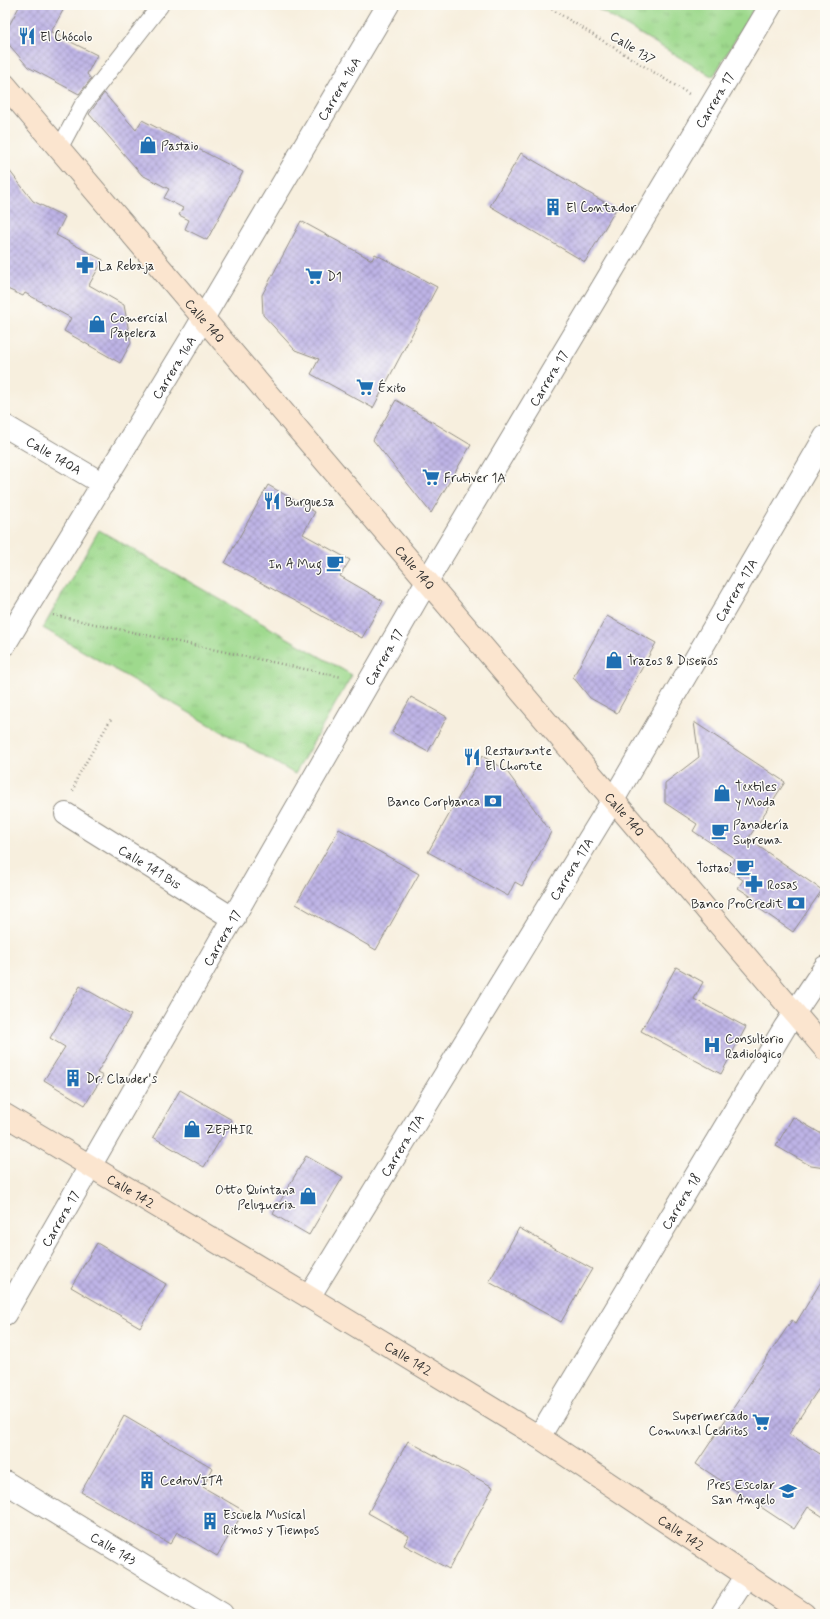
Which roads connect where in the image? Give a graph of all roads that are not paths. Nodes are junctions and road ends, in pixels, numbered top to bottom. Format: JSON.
{"nodes":[{"id":1,"x":388,"y":5,"type":"edge"},
{"id":2,"x":771,"y":5,"type":"edge"},
{"id":3,"x":160,"y":6,"type":"edge"},
{"id":4,"x":5,"y":85,"type":"edge"},
{"id":5,"x":59,"y":149,"type":"junction"},
{"id":6,"x":204,"y":318,"type":"junction"},
{"id":7,"x":5,"y":426,"type":"edge"},
{"id":8,"x":825,"y":437,"type":"edge"},
{"id":9,"x":103,"y":484,"type":"junction"},
{"id":10,"x":427,"y":581,"type":"junction"},
{"id":11,"x":5,"y":644,"type":"edge"},
{"id":12,"x":613,"y":800,"type":"junction"},
{"id":13,"x":66,"y":814,"type":"road end"},
{"id":14,"x":234,"y":919,"type":"junction"},
{"id":15,"x":825,"y":967,"type":"edge"},
{"id":16,"x":794,"y":1013,"type":"junction"},
{"id":17,"x":825,"y":1050,"type":"edge"},
{"id":18,"x":5,"y":1115,"type":"edge"},
{"id":19,"x":90,"y":1165,"type":"junction"},
{"id":20,"x":309,"y":1297,"type":"junction"},
{"id":21,"x":5,"y":1314,"type":"edge"},
{"id":22,"x":540,"y":1437,"type":"junction"},
{"id":23,"x":5,"y":1482,"type":"edge"},
{"id":24,"x":748,"y":1576,"type":"junction"},
{"id":25,"x":222,"y":1614,"type":"edge"},
{"id":26,"x":722,"y":1614,"type":"edge"},
{"id":27,"x":804,"y":1614,"type":"edge"}],
"edges":[{"from":1,"to":6,"type":"street","name":"Carrera 16A"},
{"from":2,"to":10,"type":"street","name":"Carrera 17"},
{"from":3,"to":5,"type":"lane"},
{"from":4,"to":5,"type":"street","name":"Calle 140"},
{"from":5,"to":6,"type":"street","name":"Calle 140"},
{"from":6,"to":9,"type":"street","name":"Carrera 16A"},
{"from":6,"to":10,"type":"street","name":"Calle 140"},
{"from":7,"to":9,"type":"street","name":"Calle 140A"},
{"from":8,"to":12,"type":"street","name":"Carrera 17A"},
{"from":9,"to":11,"type":"street","name":"Carrera 16A"},
{"from":10,"to":12,"type":"street","name":"Calle 140"},
{"from":10,"to":14,"type":"street","name":"Carrera 17"},
{"from":12,"to":16,"type":"street","name":"Calle 140"},
{"from":12,"to":20,"type":"street","name":"Carrera 17A"},
{"from":13,"to":14,"type":"street","name":"Calle 141 Bis"},
{"from":14,"to":19,"type":"street","name":"Carrera 17"},
{"from":15,"to":16,"type":"street","name":"Carrera 18"},
{"from":16,"to":17,"type":"street","name":"Calle 140"},
{"from":16,"to":22,"type":"street","name":"Carrera 18"},
{"from":18,"to":19,"type":"street","name":"Calle 142"},
{"from":19,"to":20,"type":"street","name":"Calle 142"},
{"from":19,"to":21,"type":"street","name":"Carrera 17"},
{"from":20,"to":22,"type":"street","name":"Calle 142"},
{"from":22,"to":24,"type":"street","name":"Calle 142"},
{"from":23,"to":25,"type":"street","name":"Calle 143"},
{"from":24,"to":26,"type":"street"},
{"from":24,"to":27,"type":"street","name":"Calle 142"}]}
